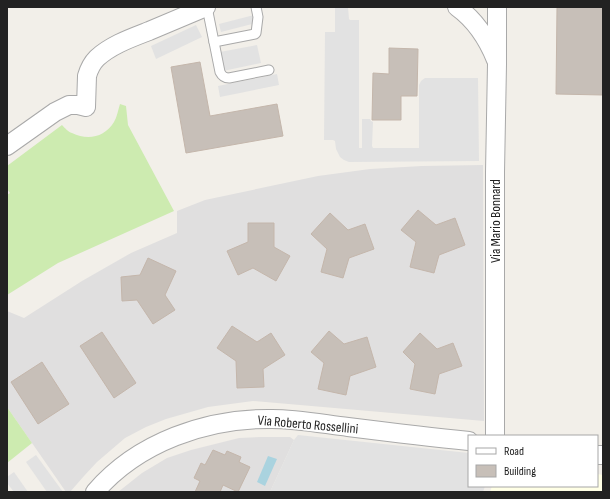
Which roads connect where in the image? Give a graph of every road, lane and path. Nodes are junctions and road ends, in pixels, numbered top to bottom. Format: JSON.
{"nodes":[{"id":1,"x":206,"y":7,"type":"edge"},
{"id":2,"x":256,"y":7,"type":"edge"},
{"id":3,"x":457,"y":7,"type":"edge"},
{"id":4,"x":497,"y":7,"type":"edge"},
{"id":5,"x":214,"y":42,"type":"junction"},
{"id":6,"x":497,"y":64,"type":"junction"},
{"id":7,"x":269,"y":70,"type":"dead end"},
{"id":8,"x":7,"y":146,"type":"edge"},
{"id":9,"x":495,"y":435,"type":"edge"},
{"id":10,"x":468,"y":441,"type":"edge"},
{"id":11,"x":95,"y":492,"type":"edge"}],
"edges":[{"from":1,"to":5,"type":"lane"},
{"from":1,"to":8,"type":"street"},
{"from":2,"to":5,"type":"lane"},
{"from":3,"to":6,"type":"street"},
{"from":4,"to":6,"type":"street","name":"Via Mario Bonnard"},
{"from":5,"to":7,"type":"lane"},
{"from":6,"to":9,"type":"street","name":"Via Mario Bonnard"},
{"from":10,"to":11,"type":"street","name":"Via Roberto Rossellini"}]}
